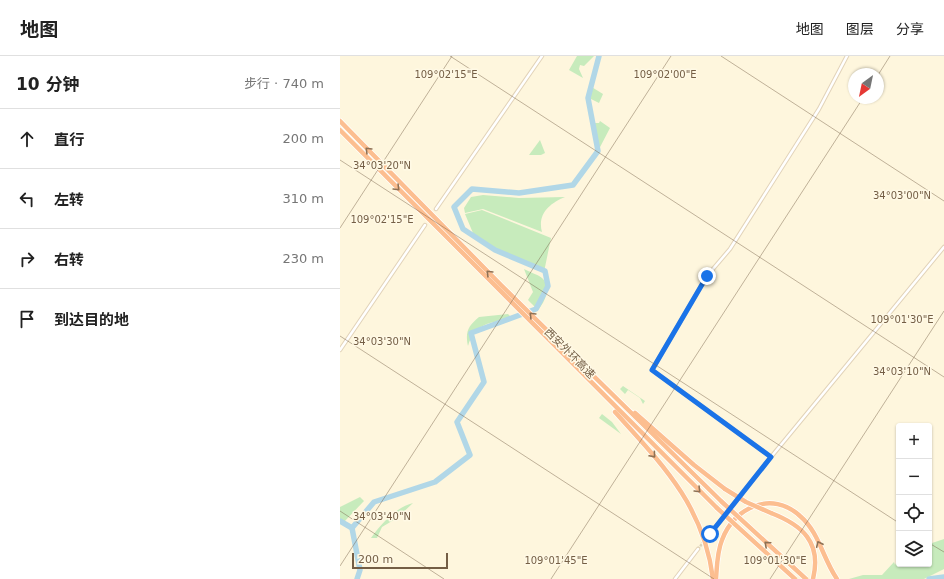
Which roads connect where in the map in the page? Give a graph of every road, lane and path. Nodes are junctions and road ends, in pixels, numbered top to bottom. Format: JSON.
{"nodes":[{"id":1,"x":542,"y":56,"type":"edge"},
{"id":2,"x":847,"y":56,"type":"edge"},
{"id":3,"x":340,"y":122,"type":"edge"},
{"id":4,"x":340,"y":130,"type":"edge"},
{"id":5,"x":436,"y":209,"type":"dead end"},
{"id":6,"x":425,"y":225,"type":"dead end"},
{"id":7,"x":944,"y":247,"type":"edge"},
{"id":8,"x":340,"y":350,"type":"edge"},
{"id":9,"x":587,"y":370,"type":"junction"},
{"id":10,"x":581,"y":373,"type":"junction"},
{"id":11,"x":771,"y":457,"type":"junction"},
{"id":12,"x":710,"y":534,"type":"tunnel mouth"},
{"id":13,"x":698,"y":549,"type":"tunnel mouth"},
{"id":14,"x":675,"y":579,"type":"edge"},
{"id":15,"x":715,"y":579,"type":"edge"},
{"id":16,"x":795,"y":579,"type":"edge"},
{"id":17,"x":806,"y":579,"type":"edge"},
{"id":18,"x":813,"y":579,"type":"edge"},
{"id":19,"x":836,"y":579,"type":"edge"}],
"edges":[{"from":1,"to":5,"type":"street"},
{"from":2,"to":11,"type":"street"},
{"from":9,"to":3,"type":"highway","name":"西安外环高速","one_way":true},
{"from":4,"to":10,"type":"highway","name":"西安外环高速","one_way":true},
{"from":6,"to":8,"type":"street"},
{"from":7,"to":11,"type":"street"},
{"from":17,"to":9,"type":"highway","name":"西安外环高速","one_way":true,"bridge":true},
{"from":9,"to":18,"type":"highway","bridge":true},
{"from":10,"to":15,"type":"highway","one_way":true},
{"from":10,"to":16,"type":"highway","name":"西安外环高速","one_way":true,"bridge":true},
{"from":11,"to":12,"type":"street"},
{"from":13,"to":14,"type":"street"},
{"from":19,"to":15,"type":"highway","one_way":true}]}
